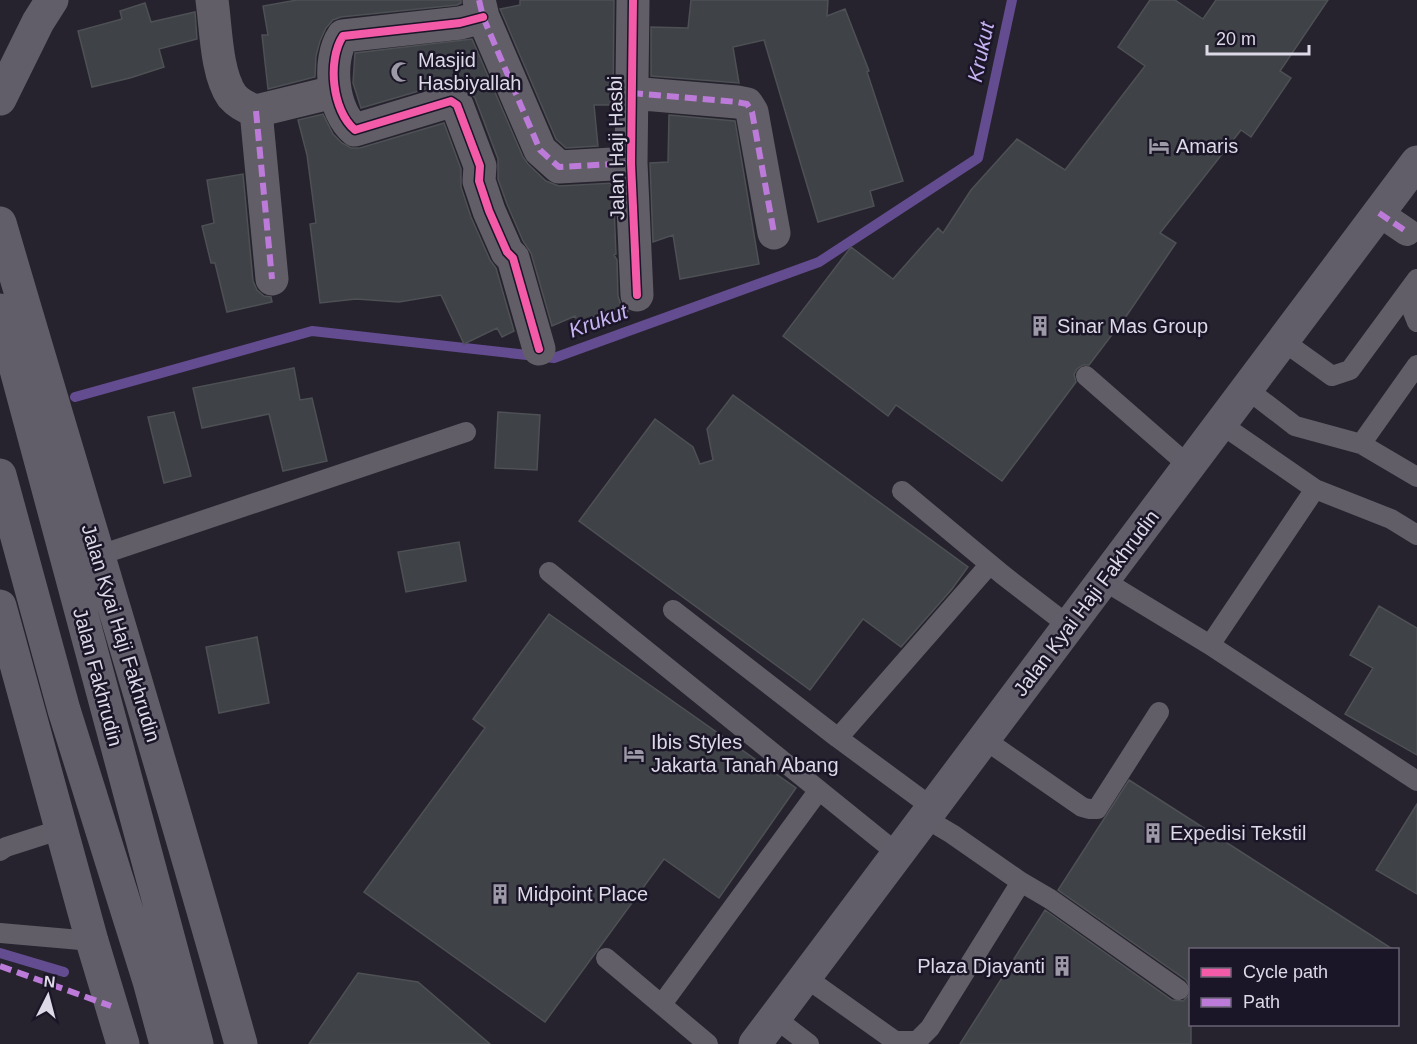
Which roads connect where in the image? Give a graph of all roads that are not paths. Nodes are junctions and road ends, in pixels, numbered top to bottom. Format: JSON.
{"nodes":[{"id":1,"x":52,"y":0,"type":"edge"},
{"id":2,"x":212,"y":0,"type":"edge"},
{"id":3,"x":633,"y":0,"type":"edge"},
{"id":4,"x":481,"y":9,"type":"edge"},
{"id":5,"x":334,"y":92,"type":"junction"},
{"id":6,"x":631,"y":93,"type":"junction"},
{"id":7,"x":0,"y":99,"type":"edge"},
{"id":8,"x":256,"y":111,"type":"junction"},
{"id":9,"x":1417,"y":162,"type":"edge"},
{"id":10,"x":631,"y":163,"type":"junction"},
{"id":11,"x":1379,"y":213,"type":"junction"},
{"id":12,"x":0,"y":222,"type":"edge"},
{"id":13,"x":1407,"y":232,"type":"dead end"},
{"id":14,"x":774,"y":233,"type":"dead end"},
{"id":15,"x":272,"y":279,"type":"dead end"},
{"id":16,"x":1412,"y":286,"type":"edge"},
{"id":17,"x":637,"y":295,"type":"dead end"},
{"id":18,"x":0,"y":310,"type":"edge"},
{"id":19,"x":1417,"y":322,"type":"edge"},
{"id":20,"x":1283,"y":341,"type":"junction"},
{"id":21,"x":539,"y":349,"type":"dead end"},
{"id":22,"x":1417,"y":365,"type":"edge"},
{"id":23,"x":1086,"y":376,"type":"dead end"},
{"id":24,"x":1247,"y":389,"type":"junction"},
{"id":25,"x":1221,"y":424,"type":"junction"},
{"id":26,"x":466,"y":432,"type":"dead end"},
{"id":27,"x":1361,"y":444,"type":"junction"},
{"id":28,"x":1189,"y":466,"type":"junction"},
{"id":29,"x":0,"y":475,"type":"edge"},
{"id":30,"x":1417,"y":477,"type":"edge"},
{"id":31,"x":1315,"y":489,"type":"junction"},
{"id":32,"x":902,"y":491,"type":"dead end"},
{"id":33,"x":1417,"y":535,"type":"edge"},
{"id":34,"x":98,"y":556,"type":"junction"},
{"id":35,"x":990,"y":564,"type":"junction"},
{"id":36,"x":549,"y":572,"type":"dead end"},
{"id":37,"x":1103,"y":580,"type":"junction"},
{"id":38,"x":0,"y":606,"type":"edge"},
{"id":39,"x":673,"y":610,"type":"dead end"},
{"id":40,"x":1068,"y":626,"type":"junction"},
{"id":41,"x":1210,"y":645,"type":"junction"},
{"id":42,"x":1159,"y":712,"type":"dead end"},
{"id":43,"x":838,"y":738,"type":"junction"},
{"id":44,"x":984,"y":739,"type":"junction"},
{"id":45,"x":1417,"y":781,"type":"edge"},
{"id":46,"x":819,"y":790,"type":"junction"},
{"id":47,"x":929,"y":813,"type":"junction"},
{"id":48,"x":62,"y":829,"type":"junction"},
{"id":49,"x":0,"y":851,"type":"edge"},
{"id":50,"x":898,"y":854,"type":"junction"},
{"id":51,"x":1021,"y":882,"type":"junction"},
{"id":52,"x":0,"y":933,"type":"edge"},
{"id":53,"x":92,"y":941,"type":"junction"},
{"id":54,"x":606,"y":958,"type":"dead end"},
{"id":55,"x":805,"y":977,"type":"junction"},
{"id":56,"x":1179,"y":990,"type":"dead end"},
{"id":57,"x":662,"y":1004,"type":"junction"},
{"id":58,"x":775,"y":1017,"type":"junction"},
{"id":59,"x":123,"y":1044,"type":"edge"},
{"id":60,"x":166,"y":1044,"type":"edge"},
{"id":61,"x":197,"y":1044,"type":"edge"},
{"id":62,"x":241,"y":1044,"type":"edge"},
{"id":63,"x":708,"y":1044,"type":"edge"},
{"id":64,"x":755,"y":1044,"type":"edge"},
{"id":65,"x":809,"y":1044,"type":"edge"}],
"edges":[{"from":1,"to":7,"type":"main road"},
{"from":2,"to":8,"type":"street"},
{"from":3,"to":6,"type":"street","name":"Jalan Haji Hasbi"},
{"from":4,"to":5,"type":"street","name":"Jalan Haji Hasbi"},
{"from":4,"to":10,"type":"street","name":"Jalan Haji Hasbi"},
{"from":5,"to":8,"type":"street"},
{"from":5,"to":21,"type":"street","name":"Jalan Haji Hasbi"},
{"from":6,"to":10,"type":"street","name":"Jalan Haji Hasbi"},
{"from":6,"to":14,"type":"street","name":"Jalan Haji Hasbi"},
{"from":8,"to":15,"type":"street"},
{"from":9,"to":11,"type":"main road","name":"Jalan Kyai Haji Fakhrudin"},
{"from":10,"to":17,"type":"street","name":"Jalan Haji Hasbi"},
{"from":11,"to":13,"type":"street"},
{"from":11,"to":20,"type":"main road","name":"Jalan Kyai Haji Fakhrudin"},
{"from":12,"to":34,"type":"main road","name":"Jalan Kyai Haji Fakhrudin"},
{"from":16,"to":19,"type":"lane"},
{"from":16,"to":20,"type":"lane"},
{"from":18,"to":61,"type":"main road","name":"Jalan Fakhrudin"},
{"from":20,"to":24,"type":"main road","name":"Jalan Kyai Haji Fakhrudin"},
{"from":22,"to":27,"type":"lane"},
{"from":23,"to":28,"type":"lane"},
{"from":24,"to":25,"type":"main road","name":"Jalan Kyai Haji Fakhrudin"},
{"from":24,"to":27,"type":"lane"},
{"from":25,"to":28,"type":"main road","name":"Jalan Kyai Haji Fakhrudin"},
{"from":25,"to":31,"type":"lane"},
{"from":26,"to":34,"type":"lane"},
{"from":27,"to":30,"type":"lane"},
{"from":28,"to":37,"type":"main road","name":"Jalan Kyai Haji Fakhrudin"},
{"from":29,"to":60,"type":"main road","name":"Jalan Fakhrudin"},
{"from":31,"to":33,"type":"lane"},
{"from":31,"to":41,"type":"lane"},
{"from":32,"to":35,"type":"lane"},
{"from":34,"to":62,"type":"main road","name":"Jalan Kyai Haji Fakhrudin"},
{"from":35,"to":40,"type":"lane"},
{"from":35,"to":43,"type":"lane"},
{"from":36,"to":46,"type":"lane"},
{"from":37,"to":40,"type":"main road","name":"Jalan Kyai Haji Fakhrudin"},
{"from":37,"to":41,"type":"lane"},
{"from":38,"to":48,"type":"main road"},
{"from":39,"to":43,"type":"lane"},
{"from":40,"to":44,"type":"main road","name":"Jalan Kyai Haji Fakhrudin"},
{"from":41,"to":45,"type":"lane"},
{"from":42,"to":44,"type":"lane"},
{"from":43,"to":47,"type":"lane"},
{"from":44,"to":47,"type":"main road","name":"Jalan Kyai Haji Fakhrudin"},
{"from":46,"to":50,"type":"lane"},
{"from":46,"to":57,"type":"lane"},
{"from":47,"to":50,"type":"main road","name":"Jalan Kyai Haji Fakhrudin"},
{"from":47,"to":51,"type":"lane"},
{"from":48,"to":49,"type":"lane"},
{"from":48,"to":53,"type":"main road"},
{"from":50,"to":55,"type":"main road","name":"Jalan Kyai Haji Fakhrudin"},
{"from":51,"to":55,"type":"lane"},
{"from":51,"to":56,"type":"lane"},
{"from":52,"to":53,"type":"lane"},
{"from":53,"to":59,"type":"main road"},
{"from":54,"to":57,"type":"lane"},
{"from":55,"to":58,"type":"main road","name":"Jalan Kyai Haji Fakhrudin"},
{"from":57,"to":63,"type":"lane"},
{"from":58,"to":64,"type":"main road","name":"Jalan Kyai Haji Fakhrudin"},
{"from":58,"to":65,"type":"lane"}]}
